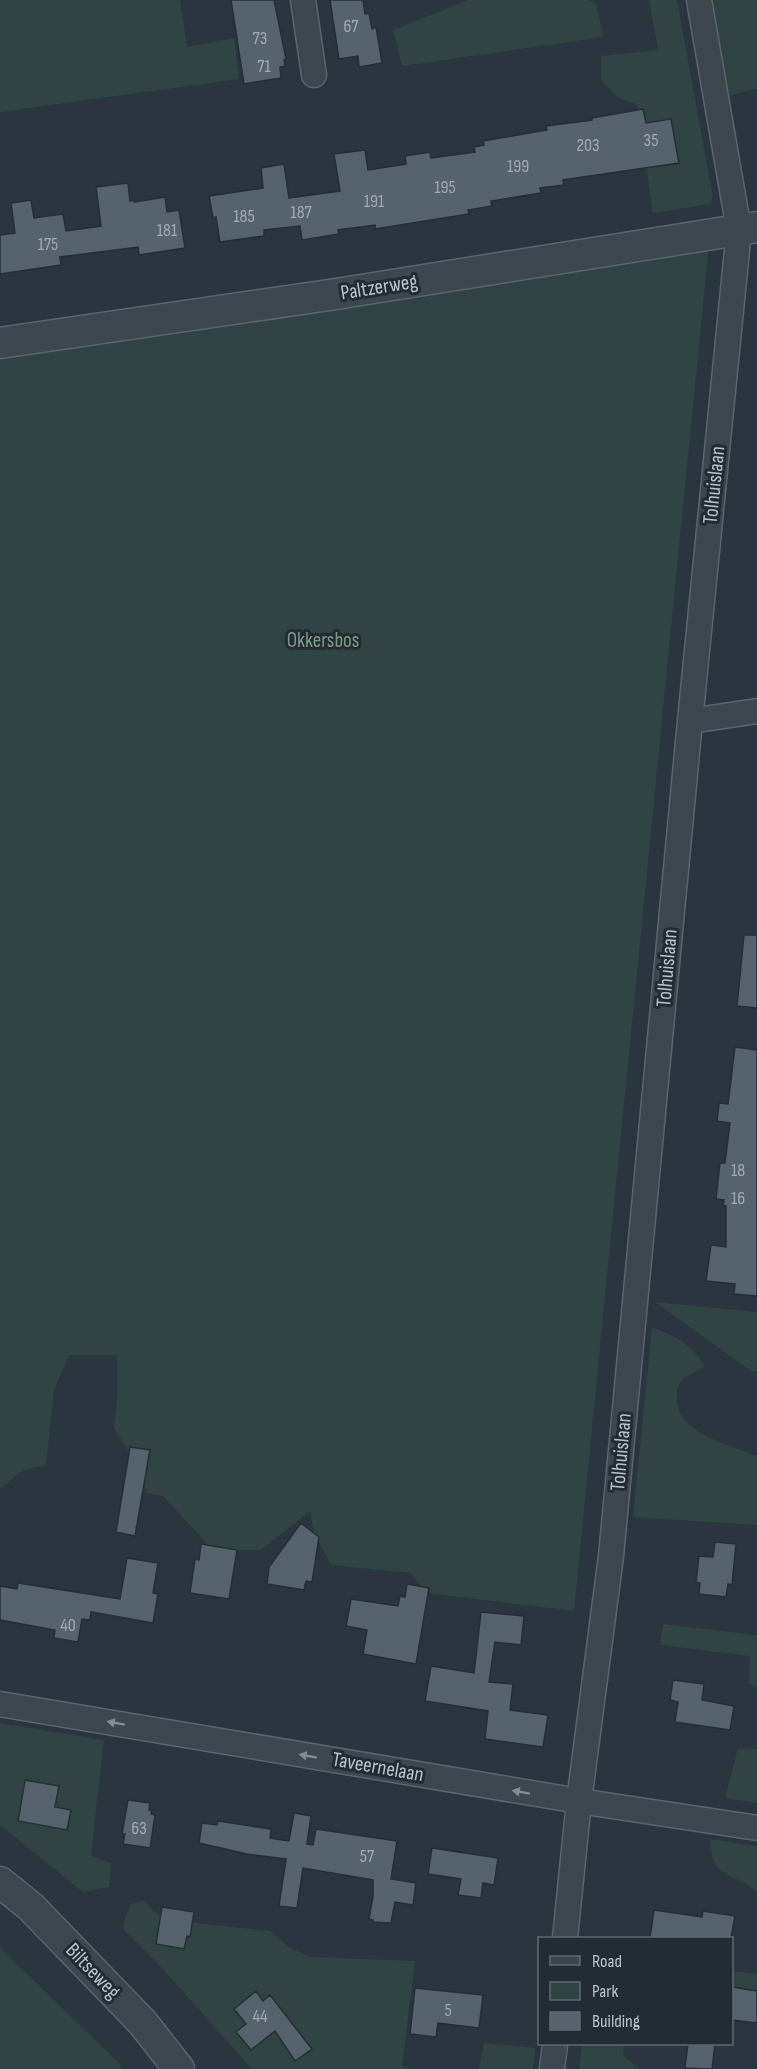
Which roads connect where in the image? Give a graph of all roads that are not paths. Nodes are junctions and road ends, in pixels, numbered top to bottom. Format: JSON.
{"nodes":[{"id":1,"x":303,"y":0,"type":"edge"},
{"id":2,"x":699,"y":0,"type":"edge"},
{"id":3,"x":315,"y":75,"type":"dead end"},
{"id":4,"x":748,"y":228,"type":"edge"},
{"id":5,"x":0,"y":343,"type":"edge"},
{"id":6,"x":757,"y":711,"type":"edge"},
{"id":7,"x":690,"y":722,"type":"junction"},
{"id":8,"x":0,"y":1704,"type":"edge"},
{"id":9,"x":579,"y":1801,"type":"junction"},
{"id":10,"x":757,"y":1828,"type":"edge"},
{"id":11,"x":0,"y":1882,"type":"edge"},
{"id":12,"x":565,"y":1937,"type":"edge"},
{"id":13,"x":555,"y":2045,"type":"edge"},
{"id":14,"x":179,"y":2069,"type":"edge"},
{"id":15,"x":552,"y":2069,"type":"edge"}],
"edges":[{"from":1,"to":3,"type":"street"},
{"from":2,"to":4,"type":"street","name":"Tolhuislaan"},
{"from":4,"to":5,"type":"street","name":"Paltzerweg"},
{"from":4,"to":7,"type":"street","name":"Tolhuislaan"},
{"from":6,"to":7,"type":"street"},
{"from":7,"to":9,"type":"street","name":"Tolhuislaan"},
{"from":9,"to":8,"type":"street","name":"Taveernelaan","one_way":true},
{"from":9,"to":10,"type":"street","name":"Taveernelaan"},
{"from":9,"to":12,"type":"street","name":"Tolhuislaan"},
{"from":11,"to":14,"type":"street","name":"Biltseweg"},
{"from":13,"to":15,"type":"street"}]}
